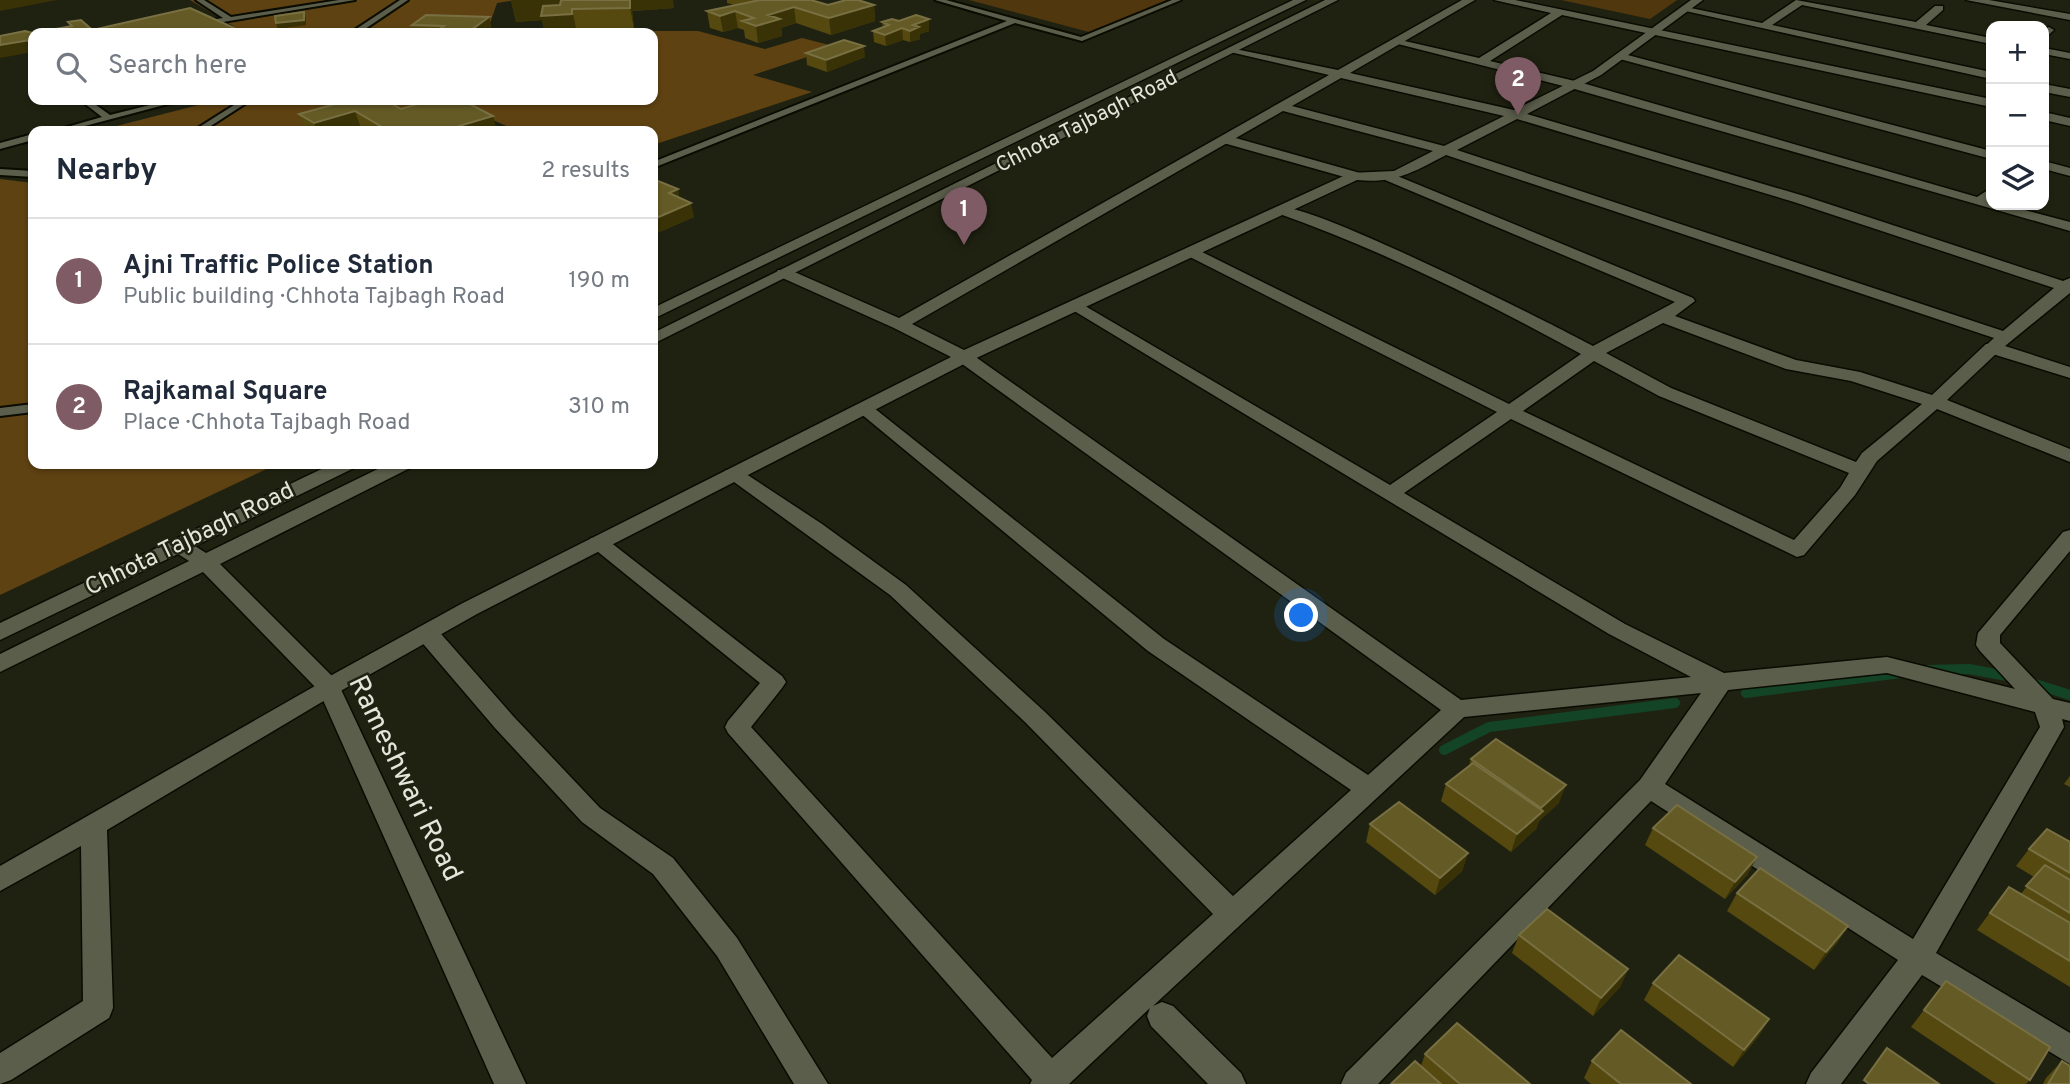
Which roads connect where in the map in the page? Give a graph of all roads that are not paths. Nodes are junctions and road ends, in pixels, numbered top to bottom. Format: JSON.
{"nodes":[{"id":1,"x":199,"y":0,"type":"edge"},
{"id":2,"x":352,"y":0,"type":"edge"},
{"id":3,"x":405,"y":0,"type":"edge"},
{"id":4,"x":938,"y":0,"type":"edge"},
{"id":5,"x":1178,"y":0,"type":"edge"},
{"id":6,"x":1301,"y":0,"type":"edge"},
{"id":7,"x":1333,"y":0,"type":"edge"},
{"id":8,"x":1469,"y":0,"type":"edge"},
{"id":9,"x":1499,"y":0,"type":"edge"},
{"id":10,"x":1699,"y":0,"type":"edge"},
{"id":11,"x":1971,"y":0,"type":"edge"},
{"id":12,"x":1801,"y":1,"type":"edge"},
{"id":13,"x":1939,"y":8,"type":"dead end"},
{"id":14,"x":1686,"y":10,"type":"junction"},
{"id":15,"x":1560,"y":12,"type":"junction"},
{"id":16,"x":2070,"y":17,"type":"edge"},
{"id":17,"x":228,"y":18,"type":"junction"},
{"id":18,"x":1013,"y":21,"type":"junction"},
{"id":19,"x":191,"y":26,"type":"edge"},
{"id":20,"x":1918,"y":26,"type":"junction"},
{"id":21,"x":1763,"y":27,"type":"junction"},
{"id":22,"x":362,"y":28,"type":"edge"},
{"id":23,"x":1657,"y":31,"type":"junction"},
{"id":24,"x":1986,"y":39,"type":"edge"},
{"id":25,"x":1396,"y":42,"type":"junction"},
{"id":26,"x":1211,"y":45,"type":"junction"},
{"id":27,"x":1234,"y":50,"type":"junction"},
{"id":28,"x":2049,"y":52,"type":"edge"},
{"id":29,"x":2070,"y":56,"type":"edge"},
{"id":30,"x":1620,"y":57,"type":"junction"},
{"id":31,"x":1481,"y":62,"type":"junction"},
{"id":32,"x":1339,"y":74,"type":"junction"},
{"id":33,"x":1986,"y":75,"type":"edge"},
{"id":34,"x":1575,"y":85,"type":"junction"},
{"id":35,"x":2049,"y":89,"type":"edge"},
{"id":36,"x":2070,"y":93,"type":"edge"},
{"id":37,"x":1986,"y":102,"type":"edge"},
{"id":38,"x":91,"y":105,"type":"edge"},
{"id":39,"x":159,"y":105,"type":"edge"},
{"id":40,"x":239,"y":105,"type":"edge"},
{"id":41,"x":1281,"y":107,"type":"junction"},
{"id":42,"x":1518,"y":115,"type":"junction"},
{"id":43,"x":2049,"y":117,"type":"edge"},
{"id":44,"x":108,"y":118,"type":"junction"},
{"id":45,"x":2070,"y":122,"type":"edge"},
{"id":46,"x":77,"y":126,"type":"edge"},
{"id":47,"x":205,"y":126,"type":"edge"},
{"id":48,"x":28,"y":138,"type":"edge"},
{"id":49,"x":1225,"y":139,"type":"junction"},
{"id":50,"x":0,"y":146,"type":"edge"},
{"id":51,"x":1447,"y":151,"type":"junction"},
{"id":52,"x":1986,"y":154,"type":"edge"},
{"id":53,"x":658,"y":163,"type":"edge"},
{"id":54,"x":2049,"y":166,"type":"edge"},
{"id":55,"x":0,"y":172,"type":"edge"},
{"id":56,"x":2070,"y":172,"type":"edge"},
{"id":57,"x":28,"y":174,"type":"edge"},
{"id":58,"x":1355,"y":176,"type":"junction"},
{"id":59,"x":1390,"y":177,"type":"junction"},
{"id":60,"x":1986,"y":197,"type":"edge"},
{"id":61,"x":1282,"y":210,"type":"junction"},
{"id":62,"x":2022,"y":210,"type":"edge"},
{"id":63,"x":2070,"y":227,"type":"edge"},
{"id":64,"x":1191,"y":252,"type":"junction"},
{"id":65,"x":784,"y":273,"type":"junction"},
{"id":66,"x":2069,"y":286,"type":"edge"},
{"id":67,"x":1074,"y":306,"type":"junction"},
{"id":68,"x":658,"y":312,"type":"edge"},
{"id":69,"x":1662,"y":317,"type":"junction"},
{"id":70,"x":901,"y":324,"type":"junction"},
{"id":71,"x":658,"y":336,"type":"edge"},
{"id":72,"x":1999,"y":342,"type":"junction"},
{"id":73,"x":1594,"y":353,"type":"junction"},
{"id":74,"x":964,"y":357,"type":"junction"},
{"id":75,"x":2070,"y":373,"type":"edge"},
{"id":76,"x":1936,"y":402,"type":"junction"},
{"id":77,"x":863,"y":408,"type":"junction"},
{"id":78,"x":28,"y":409,"type":"edge"},
{"id":79,"x":1509,"y":411,"type":"junction"},
{"id":80,"x":0,"y":412,"type":"edge"},
{"id":81,"x":2070,"y":456,"type":"edge"},
{"id":82,"x":337,"y":469,"type":"edge"},
{"id":83,"x":392,"y":469,"type":"edge"},
{"id":84,"x":1860,"y":471,"type":"junction"},
{"id":85,"x":733,"y":474,"type":"junction"},
{"id":86,"x":1390,"y":494,"type":"junction"},
{"id":87,"x":2070,"y":537,"type":"edge"},
{"id":88,"x":598,"y":543,"type":"junction"},
{"id":89,"x":179,"y":545,"type":"junction"},
{"id":90,"x":205,"y":562,"type":"junction"},
{"id":91,"x":0,"y":632,"type":"edge"},
{"id":92,"x":426,"y":633,"type":"junction"},
{"id":93,"x":0,"y":664,"type":"edge"},
{"id":94,"x":1721,"y":682,"type":"junction"},
{"id":95,"x":329,"y":687,"type":"junction"},
{"id":96,"x":1457,"y":709,"type":"junction"},
{"id":97,"x":2058,"y":710,"type":"edge"},
{"id":98,"x":1649,"y":787,"type":"junction"},
{"id":99,"x":1368,"y":789,"type":"junction"},
{"id":100,"x":94,"y":824,"type":"junction"},
{"id":101,"x":0,"y":880,"type":"edge"},
{"id":102,"x":1233,"y":914,"type":"junction"},
{"id":103,"x":1919,"y":957,"type":"junction"},
{"id":104,"x":1162,"y":1016,"type":"dead end"},
{"id":105,"x":2070,"y":1050,"type":"edge"},
{"id":106,"x":0,"y":1070,"type":"edge"},
{"id":107,"x":502,"y":1081,"type":"edge"},
{"id":108,"x":1048,"y":1082,"type":"edge"},
{"id":109,"x":812,"y":1084,"type":"edge"},
{"id":110,"x":1230,"y":1084,"type":"edge"},
{"id":111,"x":1357,"y":1084,"type":"edge"},
{"id":112,"x":1822,"y":1084,"type":"edge"}],
"edges":[{"from":1,"to":17,"type":"lane"},
{"from":2,"to":17,"type":"lane"},
{"from":3,"to":22,"type":"lane"},
{"from":4,"to":18,"type":"lane"},
{"from":5,"to":18,"type":"lane"},
{"from":6,"to":26,"type":"street"},
{"from":7,"to":27,"type":"street","name":"Chhota Tajbagh Road"},
{"from":8,"to":25,"type":"street"},
{"from":9,"to":15,"type":"street"},
{"from":10,"to":14,"type":"street"},
{"from":11,"to":16,"type":"street"},
{"from":12,"to":20,"type":"street"},
{"from":12,"to":21,"type":"street"},
{"from":13,"to":20,"type":"street"},
{"from":14,"to":21,"type":"street"},
{"from":14,"to":23,"type":"street"},
{"from":15,"to":23,"type":"street"},
{"from":15,"to":31,"type":"street"},
{"from":17,"to":19,"type":"lane"},
{"from":18,"to":53,"type":"lane"},
{"from":20,"to":24,"type":"street"},
{"from":21,"to":33,"type":"street"},
{"from":23,"to":30,"type":"street"},
{"from":23,"to":37,"type":"street"},
{"from":25,"to":31,"type":"street"},
{"from":25,"to":32,"type":"street"},
{"from":26,"to":27,"type":"street"},
{"from":26,"to":68,"type":"street"},
{"from":27,"to":32,"type":"street"},
{"from":27,"to":65,"type":"street","name":"Chhota Tajbagh Road"},
{"from":28,"to":29,"type":"street"},
{"from":30,"to":34,"type":"street"},
{"from":30,"to":52,"type":"street"},
{"from":31,"to":34,"type":"street"},
{"from":32,"to":41,"type":"street"},
{"from":32,"to":42,"type":"street"},
{"from":34,"to":42,"type":"street"},
{"from":34,"to":60,"type":"street"},
{"from":35,"to":36,"type":"street"},
{"from":38,"to":44,"type":"lane"},
{"from":39,"to":44,"type":"lane"},
{"from":40,"to":47,"type":"lane"},
{"from":41,"to":49,"type":"street"},
{"from":41,"to":51,"type":"street"},
{"from":42,"to":51,"type":"street"},
{"from":42,"to":66,"type":"street"},
{"from":43,"to":45,"type":"street"},
{"from":44,"to":46,"type":"lane"},
{"from":48,"to":50,"type":"lane"},
{"from":49,"to":58,"type":"street"},
{"from":49,"to":70,"type":"street"},
{"from":51,"to":59,"type":"street"},
{"from":51,"to":72,"type":"street"},
{"from":54,"to":56,"type":"street"},
{"from":55,"to":57,"type":"lane"},
{"from":58,"to":59,"type":"street"},
{"from":58,"to":61,"type":"street"},
{"from":59,"to":69,"type":"street"},
{"from":61,"to":64,"type":"street"},
{"from":61,"to":73,"type":"street"},
{"from":62,"to":63,"type":"street"},
{"from":64,"to":67,"type":"street"},
{"from":64,"to":79,"type":"street"},
{"from":65,"to":70,"type":"street"},
{"from":65,"to":71,"type":"street","name":"Chhota Tajbagh Road"},
{"from":66,"to":72,"type":"street"},
{"from":67,"to":74,"type":"street"},
{"from":67,"to":86,"type":"street"},
{"from":69,"to":73,"type":"street"},
{"from":69,"to":76,"type":"street"},
{"from":70,"to":74,"type":"street"},
{"from":72,"to":75,"type":"street"},
{"from":72,"to":76,"type":"street"},
{"from":73,"to":79,"type":"street"},
{"from":73,"to":84,"type":"street"},
{"from":74,"to":77,"type":"street"},
{"from":74,"to":96,"type":"street"},
{"from":76,"to":81,"type":"street"},
{"from":76,"to":84,"type":"street"},
{"from":77,"to":85,"type":"street"},
{"from":77,"to":99,"type":"street"},
{"from":78,"to":80,"type":"lane"},
{"from":79,"to":84,"type":"street"},
{"from":79,"to":86,"type":"street"},
{"from":82,"to":89,"type":"street"},
{"from":83,"to":90,"type":"street","name":"Chhota Tajbagh Road"},
{"from":85,"to":88,"type":"street"},
{"from":85,"to":102,"type":"street"},
{"from":86,"to":94,"type":"street"},
{"from":87,"to":97,"type":"street"},
{"from":88,"to":92,"type":"street"},
{"from":88,"to":108,"type":"street"},
{"from":89,"to":90,"type":"street","name":"Rameshwari Road"},
{"from":89,"to":91,"type":"street"},
{"from":90,"to":93,"type":"street","name":"Chhota Tajbagh Road"},
{"from":90,"to":95,"type":"street","name":"Rameshwari Road"},
{"from":92,"to":95,"type":"street"},
{"from":92,"to":109,"type":"street"},
{"from":94,"to":96,"type":"street"},
{"from":94,"to":97,"type":"street"},
{"from":94,"to":98,"type":"street"},
{"from":95,"to":100,"type":"street"},
{"from":95,"to":107,"type":"street","name":"Rameshwari Road"},
{"from":96,"to":99,"type":"street"},
{"from":97,"to":103,"type":"street"},
{"from":98,"to":103,"type":"street"},
{"from":98,"to":111,"type":"street"},
{"from":99,"to":102,"type":"street"},
{"from":100,"to":101,"type":"street"},
{"from":100,"to":106,"type":"street"},
{"from":102,"to":108,"type":"street"},
{"from":103,"to":105,"type":"street"},
{"from":103,"to":112,"type":"street"},
{"from":104,"to":110,"type":"street"}]}
